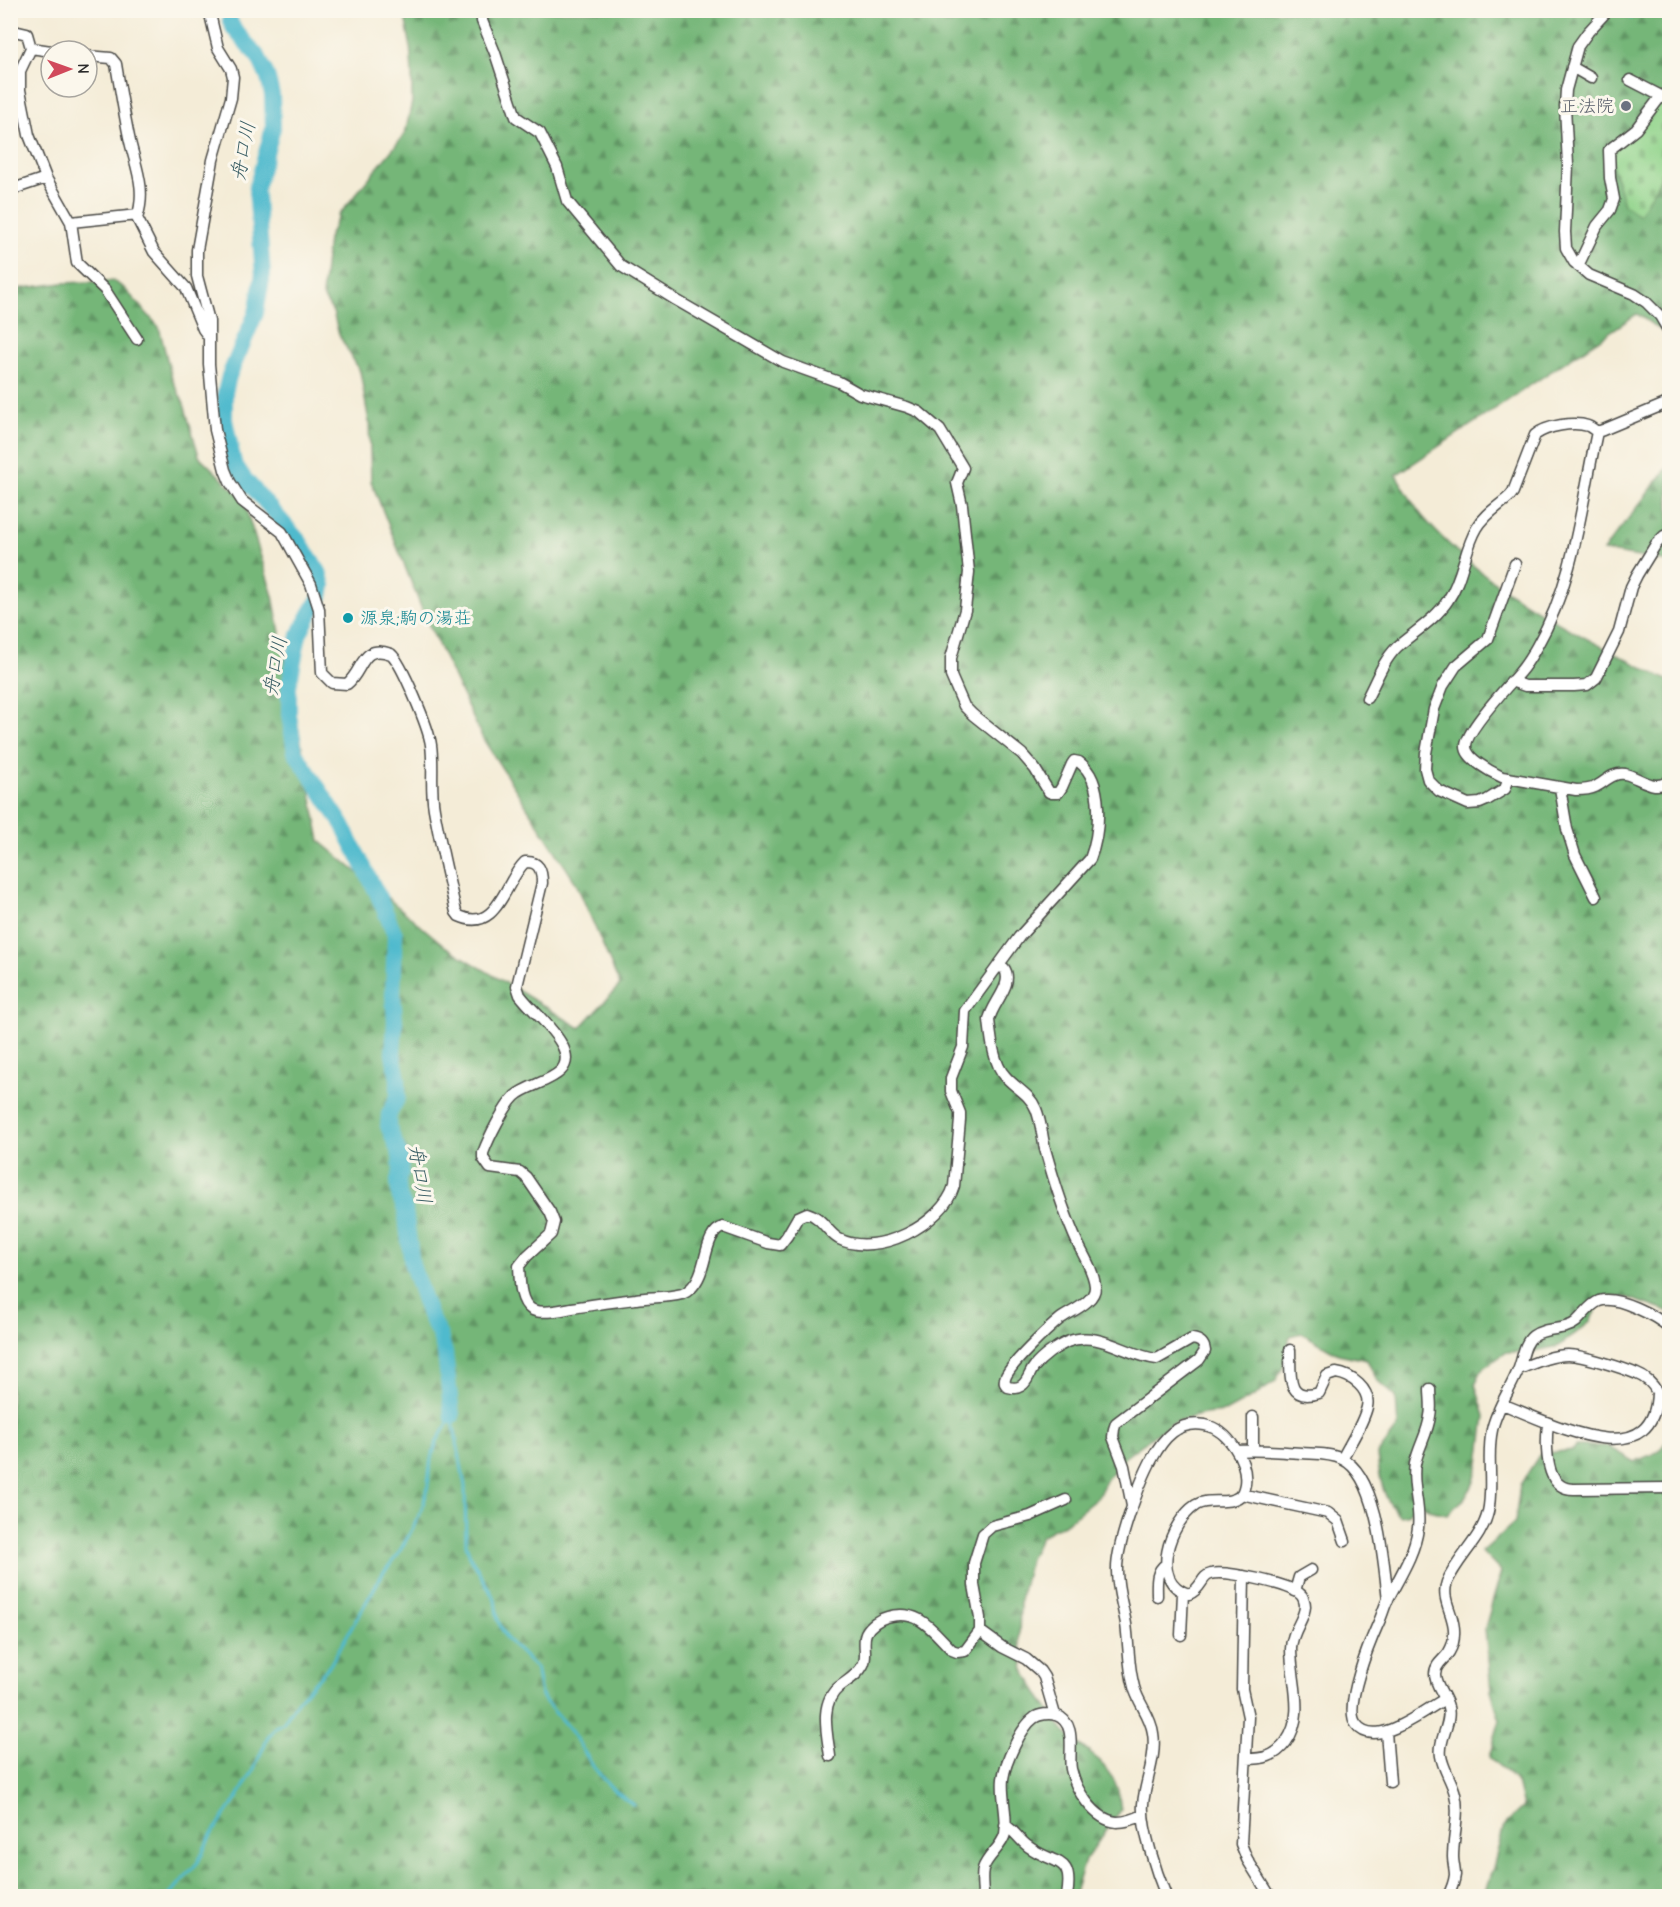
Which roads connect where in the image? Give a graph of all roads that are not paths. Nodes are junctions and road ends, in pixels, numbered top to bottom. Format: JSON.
{"nodes":[{"id":1,"x":209,"y":10,"type":"edge"},
{"id":2,"x":482,"y":10,"type":"edge"},
{"id":3,"x":1608,"y":10,"type":"edge"},
{"id":4,"x":10,"y":30,"type":"edge"},
{"id":5,"x":31,"y":48,"type":"junction"},
{"id":6,"x":39,"y":49,"type":"edge"},
{"id":7,"x":99,"y":57,"type":"edge"},
{"id":8,"x":1572,"y":67,"type":"junction"},
{"id":9,"x":1591,"y":78,"type":"dead end"},
{"id":10,"x":1630,"y":80,"type":"dead end"},
{"id":11,"x":46,"y":178,"type":"junction"},
{"id":12,"x":10,"y":190,"type":"edge"},
{"id":13,"x":138,"y":215,"type":"junction"},
{"id":14,"x":71,"y":222,"type":"junction"},
{"id":15,"x":1578,"y":266,"type":"junction"},
{"id":16,"x":1670,"y":333,"type":"edge"},
{"id":17,"x":209,"y":336,"type":"junction"},
{"id":18,"x":137,"y":339,"type":"dead end"},
{"id":19,"x":1670,"y":402,"type":"edge"},
{"id":20,"x":1597,"y":432,"type":"junction"},
{"id":21,"x":1670,"y":534,"type":"edge"},
{"id":22,"x":1515,"y":564,"type":"dead end"},
{"id":23,"x":1511,"y":681,"type":"junction"},
{"id":24,"x":1367,"y":698,"type":"dead end"},
{"id":25,"x":1509,"y":778,"type":"junction"},
{"id":26,"x":1670,"y":779,"type":"edge"},
{"id":27,"x":1560,"y":788,"type":"junction"},
{"id":28,"x":1596,"y":897,"type":"dead end"},
{"id":29,"x":998,"y":967,"type":"junction"},
{"id":30,"x":1670,"y":1328,"type":"edge"},
{"id":31,"x":1290,"y":1350,"type":"dead end"},
{"id":32,"x":1519,"y":1369,"type":"junction"},
{"id":33,"x":1430,"y":1389,"type":"dead end"},
{"id":34,"x":1502,"y":1404,"type":"junction"},
{"id":35,"x":1253,"y":1417,"type":"dead end"},
{"id":36,"x":1548,"y":1424,"type":"junction"},
{"id":37,"x":1253,"y":1450,"type":"junction"},
{"id":38,"x":1237,"y":1451,"type":"junction"},
{"id":39,"x":1342,"y":1459,"type":"junction"},
{"id":40,"x":1670,"y":1488,"type":"edge"},
{"id":41,"x":1241,"y":1494,"type":"junction"},
{"id":42,"x":1066,"y":1500,"type":"dead end"},
{"id":43,"x":1132,"y":1506,"type":"junction"},
{"id":44,"x":1345,"y":1541,"type":"dead end"},
{"id":45,"x":1166,"y":1564,"type":"junction"},
{"id":46,"x":1311,"y":1570,"type":"dead end"},
{"id":47,"x":1244,"y":1576,"type":"junction"},
{"id":48,"x":1295,"y":1591,"type":"junction"},
{"id":49,"x":1184,"y":1593,"type":"junction"},
{"id":50,"x":1157,"y":1596,"type":"dead end"},
{"id":51,"x":1388,"y":1600,"type":"junction"},
{"id":52,"x":980,"y":1631,"type":"junction"},
{"id":53,"x":1182,"y":1635,"type":"dead end"},
{"id":54,"x":1445,"y":1699,"type":"junction"},
{"id":55,"x":1055,"y":1715,"type":"junction"},
{"id":56,"x":1386,"y":1732,"type":"junction"},
{"id":57,"x":830,"y":1756,"type":"dead end"},
{"id":58,"x":1246,"y":1759,"type":"junction"},
{"id":59,"x":1390,"y":1782,"type":"dead end"},
{"id":60,"x":1143,"y":1815,"type":"junction"},
{"id":61,"x":1005,"y":1826,"type":"junction"},
{"id":62,"x":983,"y":1896,"type":"edge"},
{"id":63,"x":1067,"y":1896,"type":"edge"},
{"id":64,"x":1166,"y":1896,"type":"edge"},
{"id":65,"x":1270,"y":1896,"type":"edge"},
{"id":66,"x":1448,"y":1896,"type":"edge"}],
"edges":[{"from":1,"to":17,"type":"street"},
{"from":2,"to":29,"type":"street"},
{"from":3,"to":8,"type":"street"},
{"from":4,"to":5,"type":"street"},
{"from":5,"to":6,"type":"street"},
{"from":5,"to":11,"type":"street"},
{"from":7,"to":13,"type":"street"},
{"from":8,"to":9,"type":"street"},
{"from":8,"to":15,"type":"street"},
{"from":10,"to":15,"type":"street"},
{"from":11,"to":12,"type":"street"},
{"from":11,"to":14,"type":"street"},
{"from":13,"to":14,"type":"street"},
{"from":13,"to":17,"type":"street"},
{"from":14,"to":18,"type":"street"},
{"from":15,"to":16,"type":"street"},
{"from":17,"to":29,"type":"street"},
{"from":19,"to":20,"type":"street"},
{"from":20,"to":23,"type":"street"},
{"from":20,"to":24,"type":"street"},
{"from":21,"to":23,"type":"street"},
{"from":22,"to":25,"type":"street"},
{"from":23,"to":25,"type":"street"},
{"from":25,"to":27,"type":"street"},
{"from":26,"to":27,"type":"street"},
{"from":27,"to":28,"type":"street"},
{"from":29,"to":43,"type":"street"},
{"from":30,"to":32,"type":"street"},
{"from":31,"to":39,"type":"street"},
{"from":32,"to":34,"type":"street"},
{"from":32,"to":36,"type":"street"},
{"from":33,"to":51,"type":"street"},
{"from":34,"to":36,"type":"street"},
{"from":34,"to":54,"type":"street"},
{"from":35,"to":37,"type":"street"},
{"from":36,"to":40,"type":"street"},
{"from":37,"to":38,"type":"street"},
{"from":37,"to":39,"type":"street"},
{"from":38,"to":41,"type":"street"},
{"from":38,"to":43,"type":"street"},
{"from":39,"to":51,"type":"street"},
{"from":41,"to":44,"type":"street"},
{"from":41,"to":45,"type":"street"},
{"from":42,"to":52,"type":"street"},
{"from":43,"to":60,"type":"street"},
{"from":45,"to":49,"type":"street"},
{"from":45,"to":50,"type":"street"},
{"from":46,"to":48,"type":"street"},
{"from":47,"to":48,"type":"street"},
{"from":47,"to":49,"type":"street"},
{"from":47,"to":58,"type":"street"},
{"from":48,"to":58,"type":"street"},
{"from":49,"to":53,"type":"street"},
{"from":51,"to":56,"type":"street"},
{"from":52,"to":55,"type":"street"},
{"from":52,"to":57,"type":"street"},
{"from":54,"to":56,"type":"street"},
{"from":54,"to":66,"type":"street"},
{"from":55,"to":60,"type":"street"},
{"from":55,"to":61,"type":"street"},
{"from":56,"to":59,"type":"street"},
{"from":58,"to":65,"type":"street"},
{"from":60,"to":64,"type":"street"},
{"from":61,"to":62,"type":"street"},
{"from":61,"to":63,"type":"street"}]}
